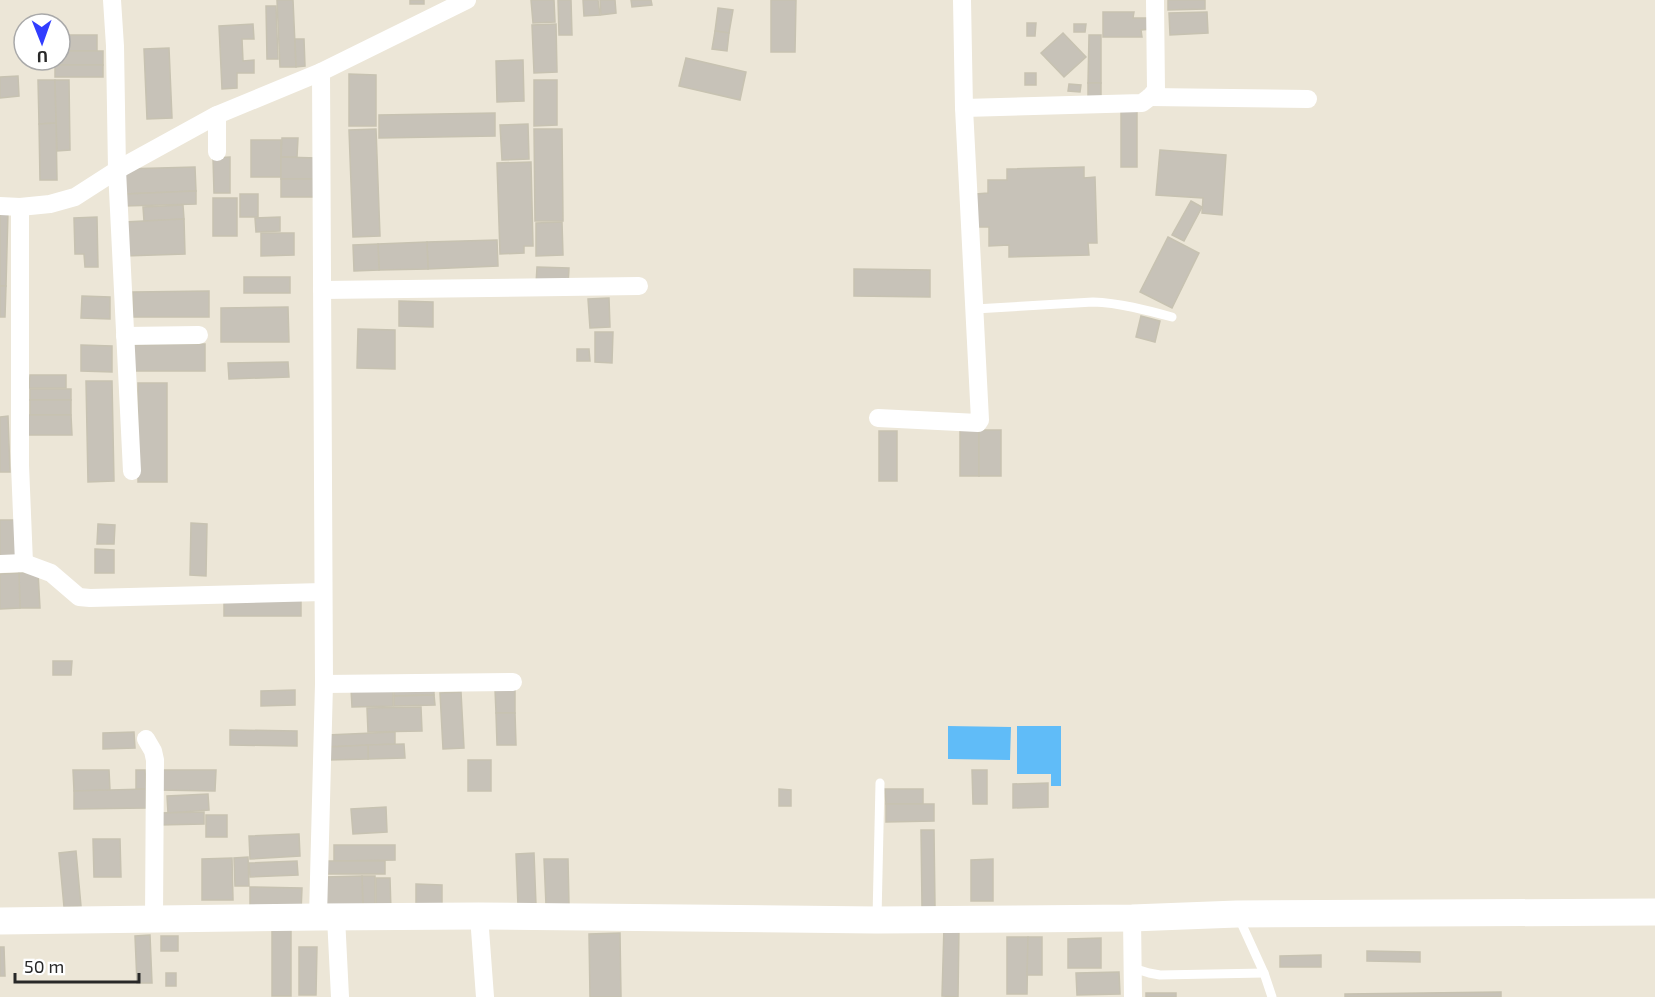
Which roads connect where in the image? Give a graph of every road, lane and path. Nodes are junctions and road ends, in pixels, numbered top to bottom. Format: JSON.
{"nodes":[{"id":1,"x":112,"y":0,"type":"edge"},
{"id":2,"x":467,"y":0,"type":"edge"},
{"id":3,"x":962,"y":0,"type":"edge"},
{"id":4,"x":1155,"y":0,"type":"edge"},
{"id":5,"x":321,"y":72,"type":"junction"},
{"id":6,"x":1150,"y":97,"type":"junction"},
{"id":7,"x":1308,"y":99,"type":"dead end"},
{"id":8,"x":964,"y":108,"type":"junction"},
{"id":9,"x":217,"y":115,"type":"junction"},
{"id":10,"x":217,"y":152,"type":"dead end"},
{"id":11,"x":117,"y":170,"type":"junction"},
{"id":12,"x":0,"y":206,"type":"edge"},
{"id":13,"x":20,"y":207,"type":"junction"},
{"id":14,"x":639,"y":286,"type":"dead end"},
{"id":15,"x":322,"y":290,"type":"junction"},
{"id":16,"x":975,"y":309,"type":"junction"},
{"id":17,"x":1172,"y":317,"type":"dead end"},
{"id":18,"x":199,"y":335,"type":"dead end"},
{"id":19,"x":125,"y":336,"type":"junction"},
{"id":20,"x":878,"y":418,"type":"dead end"},
{"id":21,"x":132,"y":471,"type":"dead end"},
{"id":22,"x":24,"y":563,"type":"junction"},
{"id":23,"x":0,"y":564,"type":"edge"},
{"id":24,"x":323,"y":592,"type":"junction"},
{"id":25,"x":513,"y":682,"type":"dead end"},
{"id":26,"x":324,"y":684,"type":"junction"},
{"id":27,"x":146,"y":739,"type":"dead end"},
{"id":28,"x":880,"y":783,"type":"dead end"},
{"id":29,"x":1655,"y":912,"type":"edge"},
{"id":30,"x":1237,"y":914,"type":"junction"},
{"id":31,"x":479,"y":916,"type":"junction"},
{"id":32,"x":327,"y":917,"type":"junction"},
{"id":33,"x":1132,"y":918,"type":"junction"},
{"id":34,"x":154,"y":919,"type":"junction"},
{"id":35,"x":877,"y":920,"type":"junction"},
{"id":36,"x":0,"y":921,"type":"edge"},
{"id":37,"x":1133,"y":968,"type":"junction"},
{"id":38,"x":1264,"y":973,"type":"junction"},
{"id":39,"x":340,"y":997,"type":"edge"},
{"id":40,"x":486,"y":997,"type":"edge"},
{"id":41,"x":1133,"y":997,"type":"edge"},
{"id":42,"x":1272,"y":997,"type":"edge"}],
"edges":[{"from":1,"to":11,"type":"street"},
{"from":2,"to":5,"type":"street"},
{"from":3,"to":8,"type":"street"},
{"from":4,"to":6,"type":"street"},
{"from":5,"to":9,"type":"street"},
{"from":5,"to":15,"type":"street"},
{"from":6,"to":7,"type":"street"},
{"from":6,"to":8,"type":"street"},
{"from":8,"to":16,"type":"street"},
{"from":9,"to":10,"type":"street"},
{"from":9,"to":11,"type":"street"},
{"from":11,"to":13,"type":"street"},
{"from":11,"to":19,"type":"street"},
{"from":12,"to":13,"type":"street"},
{"from":13,"to":22,"type":"street"},
{"from":14,"to":15,"type":"street"},
{"from":15,"to":24,"type":"street"},
{"from":16,"to":17,"type":"lane"},
{"from":16,"to":20,"type":"street"},
{"from":18,"to":19,"type":"street"},
{"from":19,"to":21,"type":"street"},
{"from":22,"to":23,"type":"street"},
{"from":22,"to":24,"type":"street"},
{"from":24,"to":26,"type":"street"},
{"from":25,"to":26,"type":"street"},
{"from":26,"to":32,"type":"street"},
{"from":27,"to":34,"type":"street"},
{"from":28,"to":35,"type":"lane"},
{"from":29,"to":30,"type":"street"},
{"from":30,"to":33,"type":"street"},
{"from":30,"to":38,"type":"lane"},
{"from":31,"to":32,"type":"street"},
{"from":31,"to":35,"type":"street"},
{"from":31,"to":40,"type":"street"},
{"from":32,"to":34,"type":"street"},
{"from":32,"to":39,"type":"street"},
{"from":33,"to":35,"type":"street"},
{"from":33,"to":37,"type":"street"},
{"from":34,"to":36,"type":"street"},
{"from":37,"to":38,"type":"lane"},
{"from":37,"to":41,"type":"street"},
{"from":38,"to":42,"type":"lane"}]}
